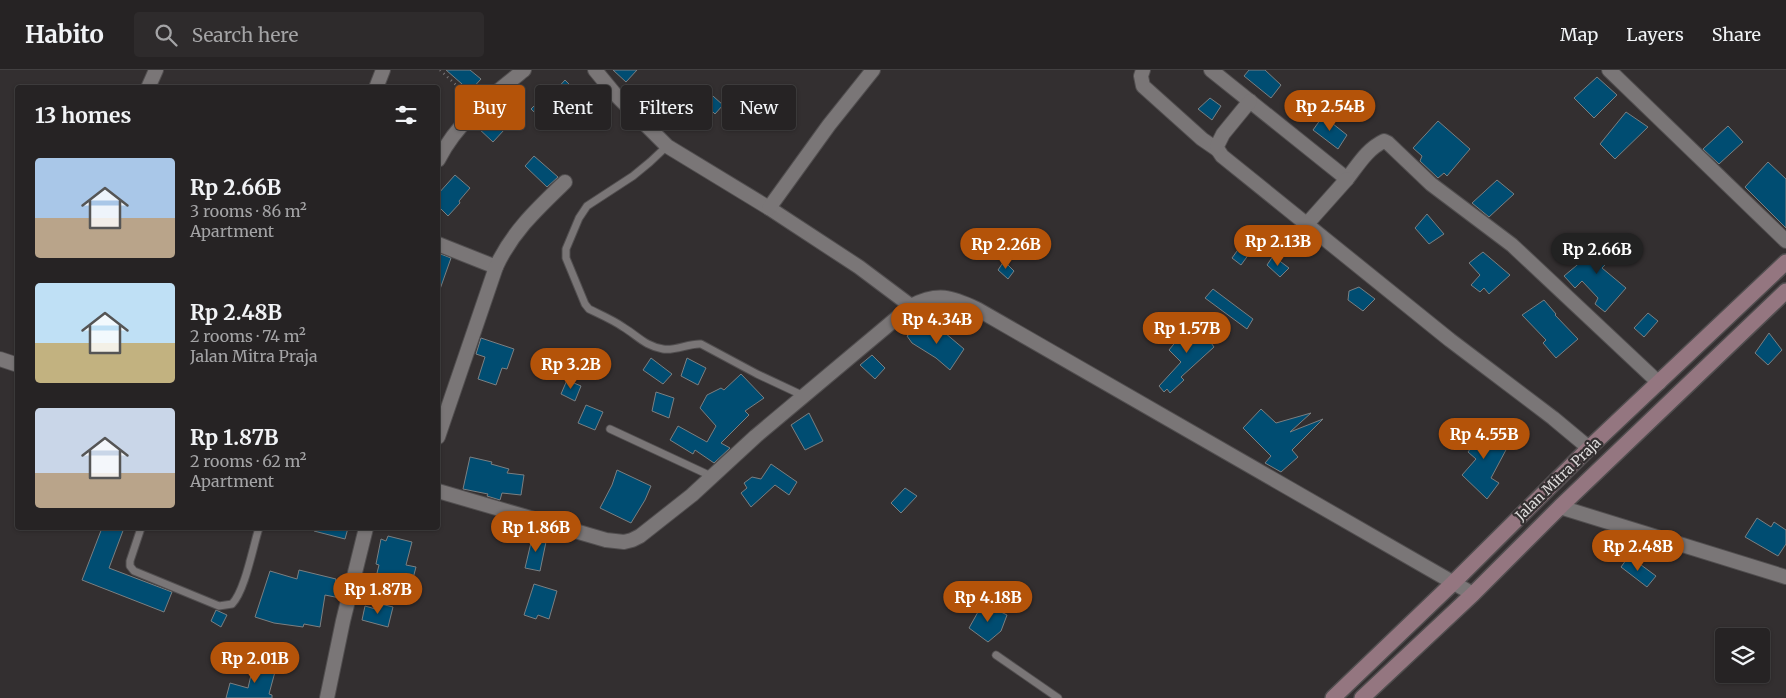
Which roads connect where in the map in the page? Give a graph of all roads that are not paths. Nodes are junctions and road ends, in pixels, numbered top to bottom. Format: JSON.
{"nodes":[{"id":1,"x":156,"y":70,"type":"edge"},
{"id":2,"x":383,"y":70,"type":"edge"},
{"id":3,"x":524,"y":70,"type":"edge"},
{"id":4,"x":595,"y":70,"type":"edge"},
{"id":5,"x":873,"y":70,"type":"edge"},
{"id":6,"x":1143,"y":70,"type":"edge"},
{"id":7,"x":1211,"y":70,"type":"edge"},
{"id":8,"x":1609,"y":70,"type":"edge"},
{"id":9,"x":149,"y":85,"type":"edge"},
{"id":10,"x":377,"y":85,"type":"edge"},
{"id":11,"x":1250,"y":101,"type":"junction"},
{"id":12,"x":667,"y":146,"type":"junction"},
{"id":13,"x":1218,"y":150,"type":"junction"},
{"id":14,"x":440,"y":157,"type":"edge"},
{"id":15,"x":1347,"y":179,"type":"junction"},
{"id":16,"x":565,"y":182,"type":"dead end"},
{"id":17,"x":769,"y":208,"type":"junction"},
{"id":18,"x":1306,"y":225,"type":"junction"},
{"id":19,"x":1786,"y":240,"type":"edge"},
{"id":20,"x":440,"y":245,"type":"edge"},
{"id":21,"x":1786,"y":262,"type":"edge"},
{"id":22,"x":496,"y":267,"type":"junction"},
{"id":23,"x":1786,"y":291,"type":"edge"},
{"id":24,"x":911,"y":306,"type":"junction"},
{"id":25,"x":0,"y":359,"type":"edge"},
{"id":26,"x":15,"y":364,"type":"edge"},
{"id":27,"x":1660,"y":383,"type":"junction"},
{"id":28,"x":804,"y":396,"type":"junction"},
{"id":29,"x":610,"y":428,"type":"dead end"},
{"id":30,"x":440,"y":431,"type":"edge"},
{"id":31,"x":1589,"y":448,"type":"junction"},
{"id":32,"x":711,"y":476,"type":"junction"},
{"id":33,"x":440,"y":492,"type":"edge"},
{"id":34,"x":1560,"y":507,"type":"junction"},
{"id":35,"x":140,"y":530,"type":"edge"},
{"id":36,"x":258,"y":530,"type":"edge"},
{"id":37,"x":366,"y":530,"type":"edge"},
{"id":38,"x":1786,"y":577,"type":"edge"},
{"id":39,"x":1453,"y":583,"type":"junction"},
{"id":40,"x":1473,"y":594,"type":"junction"},
{"id":41,"x":996,"y":655,"type":"dead end"},
{"id":42,"x":327,"y":698,"type":"edge"},
{"id":43,"x":1058,"y":698,"type":"edge"},
{"id":44,"x":1333,"y":698,"type":"edge"},
{"id":45,"x":1362,"y":698,"type":"edge"}],
"edges":[{"from":1,"to":9,"type":"street"},
{"from":2,"to":10,"type":"street"},
{"from":3,"to":14,"type":"street"},
{"from":4,"to":12,"type":"street"},
{"from":5,"to":17,"type":"street"},
{"from":6,"to":13,"type":"street"},
{"from":7,"to":11,"type":"street"},
{"from":8,"to":19,"type":"street"},
{"from":11,"to":13,"type":"street"},
{"from":11,"to":15,"type":"street"},
{"from":12,"to":17,"type":"street"},
{"from":12,"to":28,"type":"lane"},
{"from":13,"to":18,"type":"street"},
{"from":15,"to":18,"type":"street"},
{"from":15,"to":27,"type":"street"},
{"from":16,"to":22,"type":"street"},
{"from":17,"to":24,"type":"street"},
{"from":18,"to":31,"type":"street"},
{"from":20,"to":22,"type":"street"},
{"from":21,"to":27,"type":"street","name":"Jalan Mitra Praja"},
{"from":22,"to":30,"type":"street"},
{"from":23,"to":34,"type":"street","name":"Jalan Mitra Praja"},
{"from":24,"to":28,"type":"street"},
{"from":24,"to":39,"type":"street"},
{"from":25,"to":26,"type":"street"},
{"from":27,"to":31,"type":"street","name":"Jalan Mitra Praja"},
{"from":28,"to":32,"type":"street"},
{"from":29,"to":32,"type":"lane"},
{"from":31,"to":39,"type":"street","name":"Jalan Mitra Praja"},
{"from":32,"to":33,"type":"street"},
{"from":34,"to":38,"type":"street"},
{"from":34,"to":40,"type":"street","name":"Jalan Mitra Praja"},
{"from":35,"to":36,"type":"lane"},
{"from":37,"to":42,"type":"street"},
{"from":39,"to":40,"type":"street"},
{"from":39,"to":44,"type":"street","name":"Jalan Mitra Praja"},
{"from":40,"to":45,"type":"street","name":"Jalan Mitra Praja"},
{"from":41,"to":43,"type":"lane"}]}
